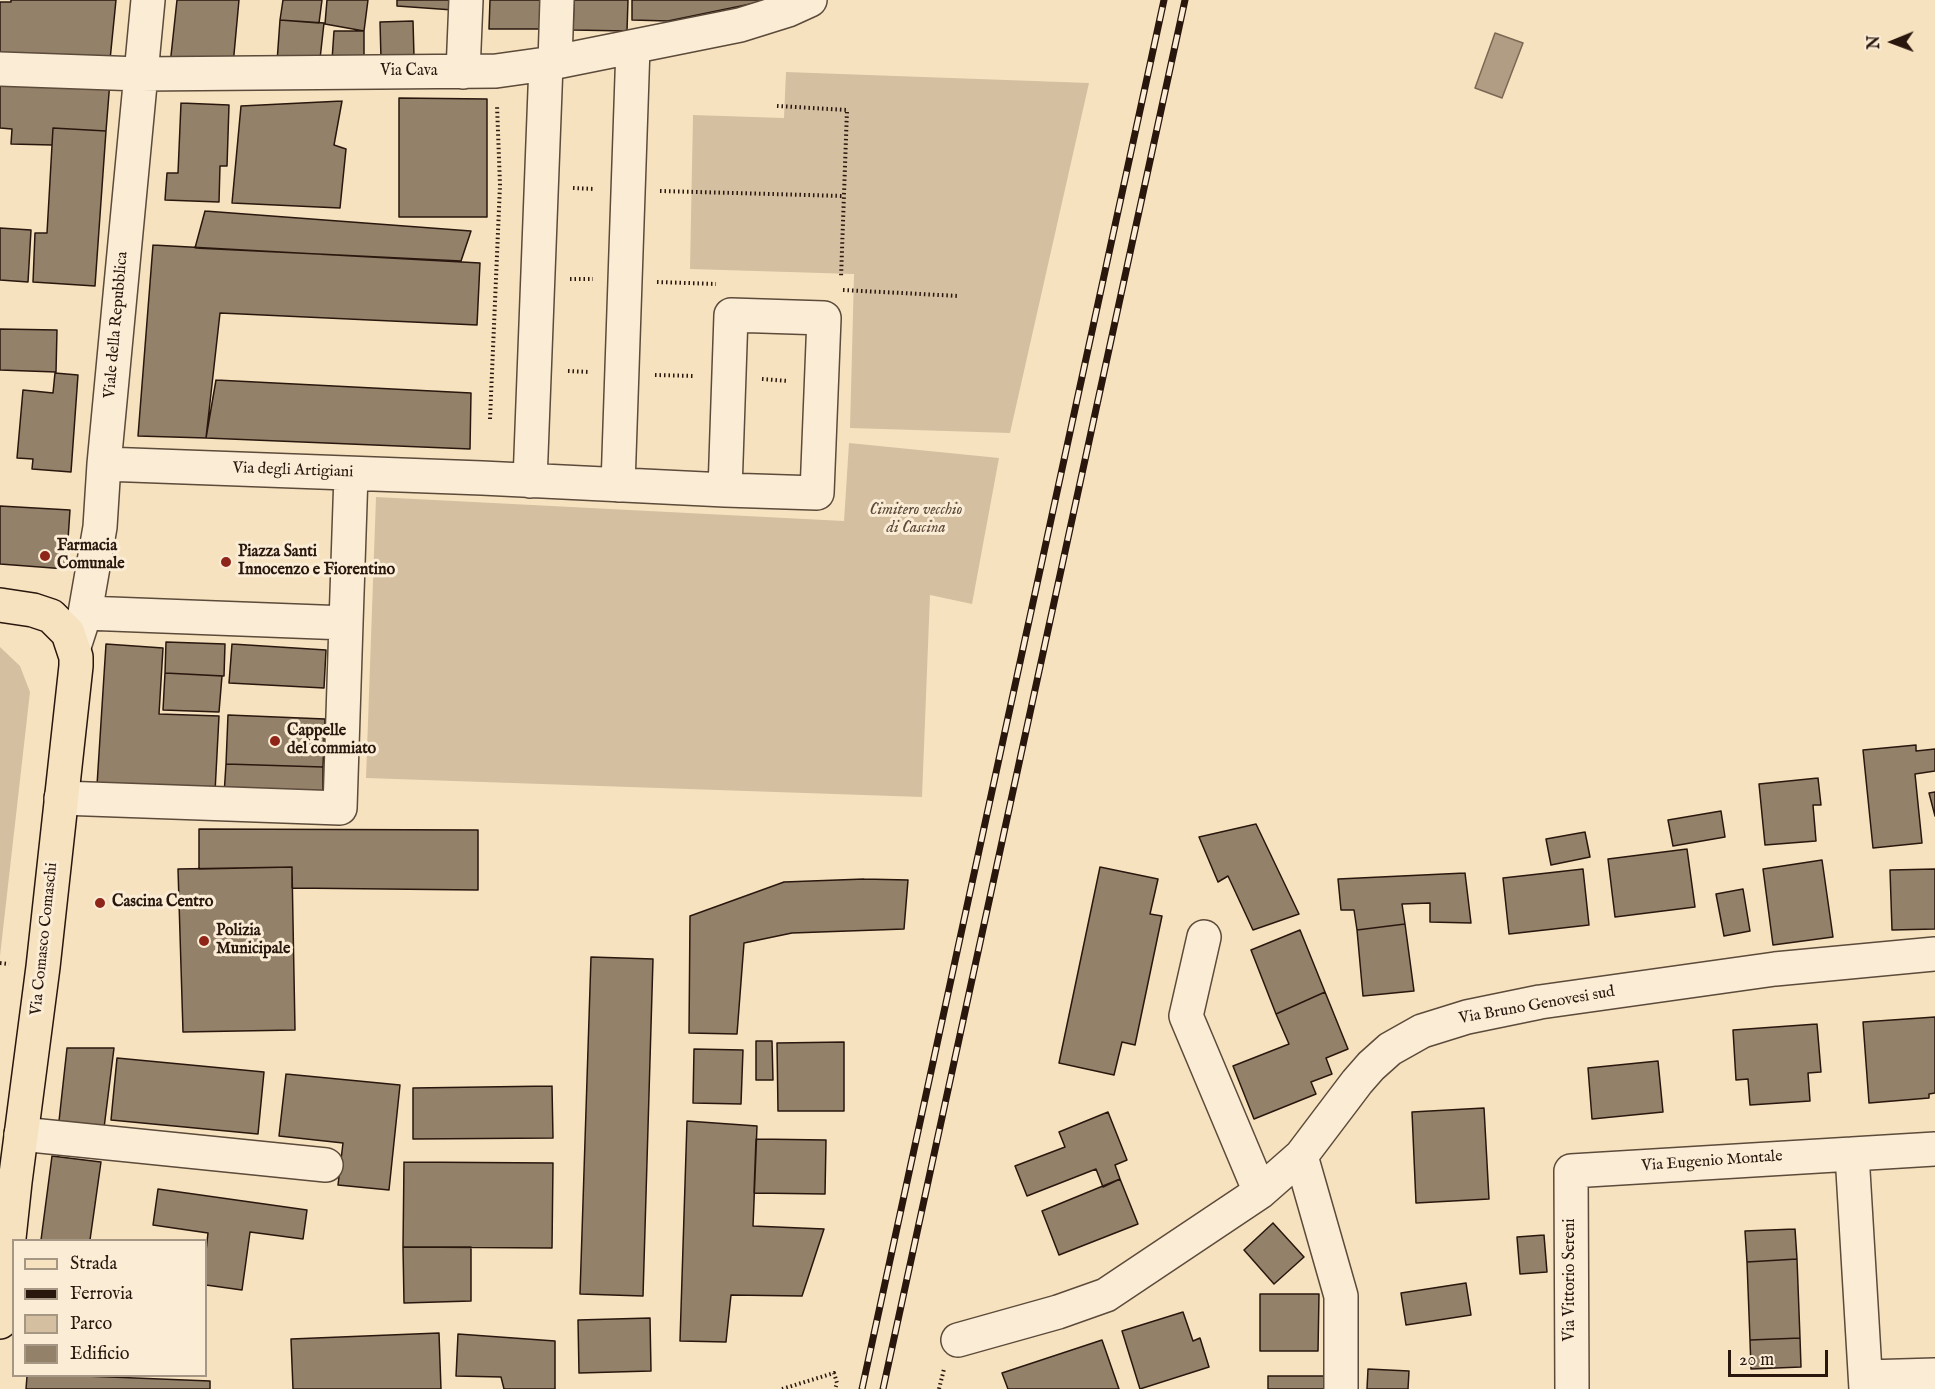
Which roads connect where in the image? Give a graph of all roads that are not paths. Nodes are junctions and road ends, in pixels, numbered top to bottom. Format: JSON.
{"nodes":[{"id":1,"x":148,"y":0,"type":"edge"},
{"id":2,"x":466,"y":0,"type":"edge"},
{"id":3,"x":557,"y":0,"type":"edge"},
{"id":4,"x":810,"y":0,"type":"edge"},
{"id":5,"x":633,"y":47,"type":"junction"},
{"id":6,"x":550,"y":63,"type":"junction"},
{"id":7,"x":0,"y":69,"type":"edge"},
{"id":8,"x":464,"y":72,"type":"junction"},
{"id":9,"x":140,"y":74,"type":"junction"},
{"id":10,"x":104,"y":464,"type":"junction"},
{"id":11,"x":351,"y":474,"type":"junction"},
{"id":12,"x":530,"y":481,"type":"junction"},
{"id":13,"x":618,"y":485,"type":"junction"},
{"id":14,"x":725,"y":490,"type":"junction"},
{"id":15,"x":0,"y":605,"type":"edge"},
{"id":16,"x":85,"y":613,"type":"junction"},
{"id":17,"x":346,"y":623,"type":"junction"},
{"id":18,"x":74,"y":647,"type":"junction"},
{"id":19,"x":61,"y":798,"type":"junction"},
{"id":20,"x":1204,"y":937,"type":"dead end"},
{"id":21,"x":1935,"y":954,"type":"edge"},
{"id":22,"x":21,"y":1134,"type":"junction"},
{"id":23,"x":1935,"y":1149,"type":"edge"},
{"id":24,"x":1852,"y":1154,"type":"junction"},
{"id":25,"x":1300,"y":1156,"type":"junction"},
{"id":26,"x":326,"y":1166,"type":"dead end"},
{"id":27,"x":1571,"y":1171,"type":"joint"},
{"id":28,"x":8,"y":1181,"type":"edge"},
{"id":29,"x":1260,"y":1192,"type":"junction"},
{"id":30,"x":0,"y":1322,"type":"edge"},
{"id":31,"x":958,"y":1340,"type":"dead end"},
{"id":32,"x":1935,"y":1375,"type":"edge"},
{"id":33,"x":1866,"y":1383,"type":"edge"},
{"id":34,"x":1341,"y":1389,"type":"edge"},
{"id":35,"x":1572,"y":1389,"type":"edge"}],
"edges":[{"from":1,"to":9,"type":"street","name":"Viale della Repubblica"},
{"from":2,"to":8,"type":"street"},
{"from":3,"to":6,"type":"street"},
{"from":4,"to":5,"type":"street","name":"Via Cava"},
{"from":5,"to":6,"type":"street","name":"Via Cava"},
{"from":5,"to":13,"type":"street"},
{"from":6,"to":8,"type":"street","name":"Via Cava"},
{"from":6,"to":12,"type":"street"},
{"from":7,"to":9,"type":"street","name":"Via Cava"},
{"from":8,"to":9,"type":"street","name":"Via Cava"},
{"from":9,"to":10,"type":"street","name":"Viale della Repubblica"},
{"from":10,"to":11,"type":"street","name":"Via degli Artigiani"},
{"from":10,"to":16,"type":"street","name":"Viale della Repubblica"},
{"from":11,"to":12,"type":"street","name":"Via degli Artigiani"},
{"from":11,"to":17,"type":"street"},
{"from":12,"to":13,"type":"street","name":"Via degli Artigiani"},
{"from":13,"to":14,"type":"street","name":"Via degli Artigiani"},
{"from":14,"to":14,"type":"street","name":"Via degli Artigiani"},
{"from":15,"to":18,"type":"main road"},
{"from":16,"to":17,"type":"street"},
{"from":16,"to":18,"type":"street","name":"Viale della Repubblica"},
{"from":17,"to":19,"type":"street"},
{"from":18,"to":19,"type":"main road","name":"Via Comasco Comaschi"},
{"from":19,"to":22,"type":"main road","name":"Via Comasco Comaschi"},
{"from":20,"to":29,"type":"street"},
{"from":21,"to":25,"type":"street","name":"Via Bruno Genovesi sud"},
{"from":22,"to":26,"type":"street"},
{"from":22,"to":28,"type":"main road","name":"Via Comasco Comaschi"},
{"from":23,"to":24,"type":"street","name":"Via Eugenio Montale"},
{"from":24,"to":27,"type":"street","name":"Via Eugenio Montale"},
{"from":24,"to":33,"type":"street"},
{"from":25,"to":29,"type":"street","name":"Via Bruno Genovesi sud"},
{"from":25,"to":34,"type":"street"},
{"from":27,"to":35,"type":"street","name":"Via Vittorio Sereni"},
{"from":28,"to":30,"type":"main road","name":"Via Comasco Comaschi"},
{"from":29,"to":31,"type":"street","name":"Via Bruno Genovesi sud"},
{"from":32,"to":33,"type":"street"}]}
